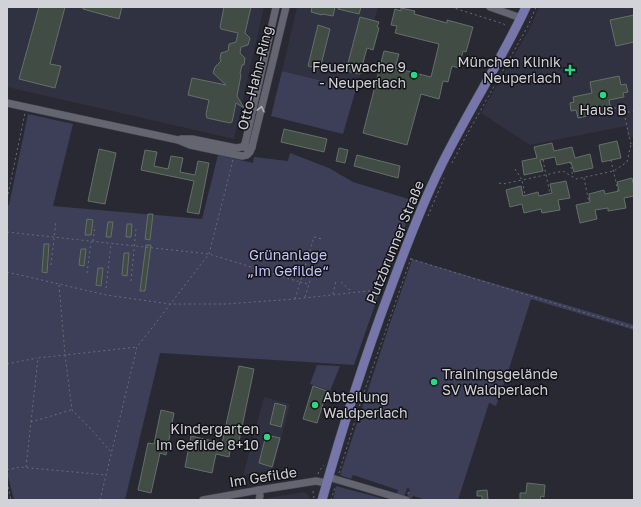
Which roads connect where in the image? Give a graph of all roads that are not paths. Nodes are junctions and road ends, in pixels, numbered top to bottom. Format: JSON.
{"nodes":[{"id":1,"x":276,"y":7,"type":"edge"},
{"id":2,"x":286,"y":7,"type":"edge"},
{"id":3,"x":490,"y":7,"type":"edge"},
{"id":4,"x":514,"y":7,"type":"edge"},
{"id":5,"x":526,"y":7,"type":"edge"},
{"id":6,"x":518,"y":17,"type":"junction"},
{"id":7,"x":7,"y":103,"type":"edge"},
{"id":8,"x":178,"y":140,"type":"junction"},
{"id":9,"x":245,"y":144,"type":"junction"},
{"id":10,"x":252,"y":147,"type":"junction"},
{"id":11,"x":330,"y":480,"type":"junction"},
{"id":12,"x":259,"y":490,"type":"junction"},
{"id":13,"x":203,"y":500,"type":"edge"},
{"id":14,"x":259,"y":500,"type":"edge"},
{"id":15,"x":322,"y":500,"type":"edge"},
{"id":16,"x":406,"y":500,"type":"edge"}],
"edges":[{"from":1,"to":9,"type":"street","name":"Otto-Hahn-Ring"},
{"from":10,"to":2,"type":"street","name":"Otto-Hahn-Ring","one_way":true},
{"from":3,"to":6,"type":"street"},
{"from":4,"to":6,"type":"street"},
{"from":5,"to":6,"type":"main road","name":"Putzbrunner Straße"},
{"from":6,"to":11,"type":"main road","name":"Putzbrunner Straße"},
{"from":7,"to":8,"type":"street"},
{"from":8,"to":9,"type":"street"},
{"from":8,"to":10,"type":"street"},
{"from":9,"to":10,"type":"street","name":"Otto-Hahn-Ring"},
{"from":11,"to":12,"type":"street","name":"Im Gefilde"},
{"from":11,"to":15,"type":"main road","name":"Putzbrunner Straße"},
{"from":11,"to":16,"type":"street","name":"Im Gefilde"},
{"from":12,"to":13,"type":"street","name":"Im Gefilde"},
{"from":12,"to":14,"type":"street"}]}
